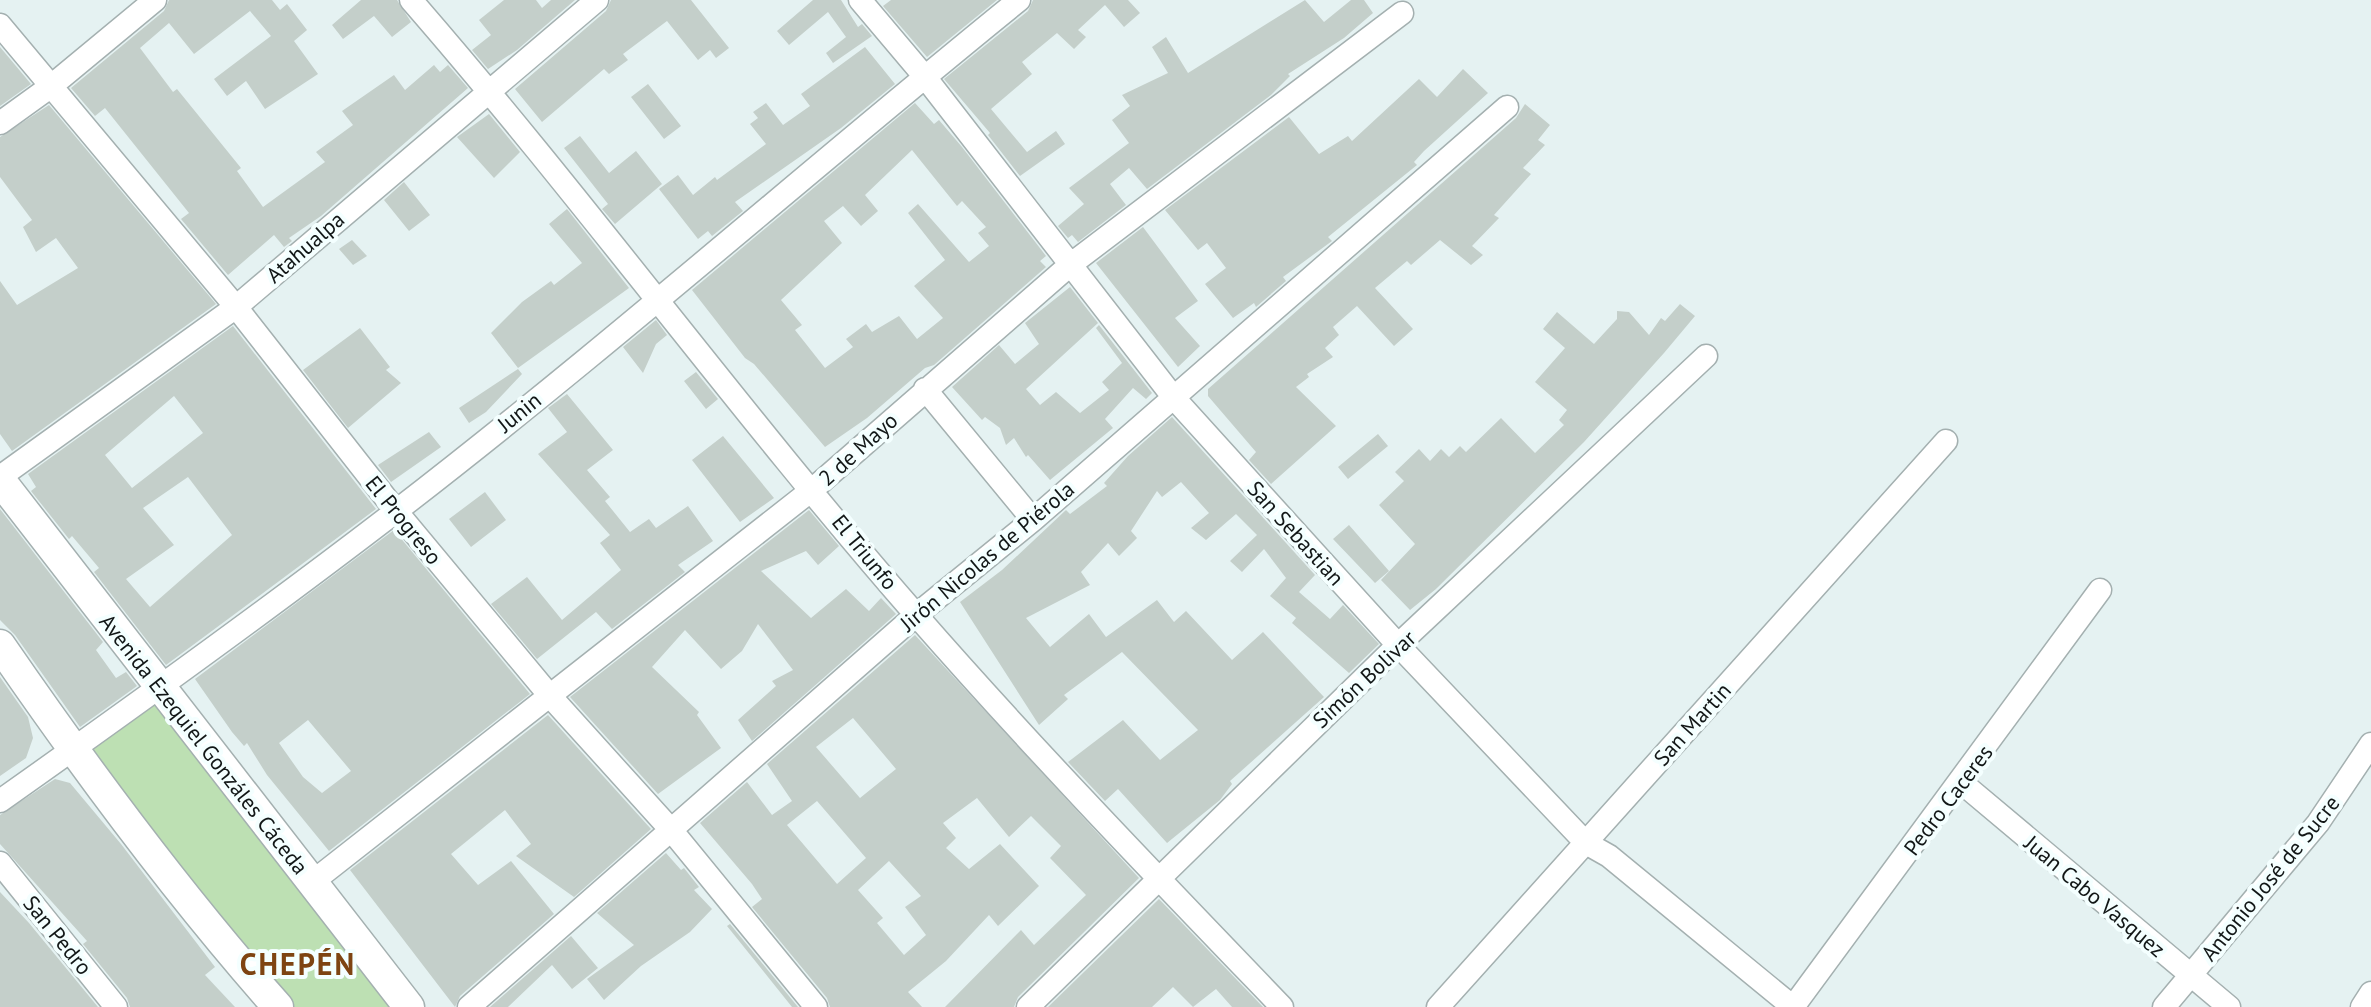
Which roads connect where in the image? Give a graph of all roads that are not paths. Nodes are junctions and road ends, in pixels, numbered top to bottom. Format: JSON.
{"nodes":[{"id":1,"x":155,"y":0,"type":"edge"},
{"id":2,"x":411,"y":0,"type":"edge"},
{"id":3,"x":597,"y":0,"type":"edge"},
{"id":4,"x":860,"y":0,"type":"edge"},
{"id":5,"x":1019,"y":0,"type":"edge"},
{"id":6,"x":1402,"y":13,"type":"dead end"},
{"id":7,"x":0,"y":25,"type":"edge"},
{"id":8,"x":925,"y":77,"type":"junction"},
{"id":9,"x":50,"y":87,"type":"junction"},
{"id":10,"x":490,"y":90,"type":"junction"},
{"id":11,"x":1507,"y":107,"type":"dead end"},
{"id":12,"x":0,"y":123,"type":"edge"},
{"id":13,"x":1070,"y":265,"type":"junction"},
{"id":14,"x":657,"y":301,"type":"junction"},
{"id":15,"x":236,"y":307,"type":"junction"},
{"id":16,"x":1706,"y":356,"type":"dead end"},
{"id":17,"x":925,"y":389,"type":"junction"},
{"id":18,"x":1174,"y":398,"type":"junction"},
{"id":19,"x":1946,"y":441,"type":"dead end"},
{"id":20,"x":0,"y":479,"type":"edge"},
{"id":21,"x":813,"y":489,"type":"junction"},
{"id":22,"x":396,"y":511,"type":"junction"},
{"id":23,"x":1033,"y":520,"type":"junction"},
{"id":24,"x":2100,"y":590,"type":"dead end"},
{"id":25,"x":916,"y":615,"type":"junction"},
{"id":26,"x":0,"y":645,"type":"edge"},
{"id":27,"x":1398,"y":645,"type":"junction"},
{"id":28,"x":161,"y":687,"type":"junction"},
{"id":29,"x":550,"y":696,"type":"junction"},
{"id":30,"x":2371,"y":744,"type":"edge"},
{"id":31,"x":73,"y":750,"type":"junction"},
{"id":32,"x":1962,"y":783,"type":"junction"},
{"id":33,"x":0,"y":801,"type":"edge"},
{"id":34,"x":672,"y":831,"type":"junction"},
{"id":35,"x":1586,"y":843,"type":"junction"},
{"id":36,"x":0,"y":863,"type":"edge"},
{"id":37,"x":1157,"y":877,"type":"junction"},
{"id":38,"x":311,"y":883,"type":"junction"},
{"id":39,"x":2189,"y":976,"type":"junction"},
{"id":40,"x":2371,"y":993,"type":"edge"},
{"id":41,"x":116,"y":1007,"type":"edge"},
{"id":42,"x":278,"y":1007,"type":"edge"},
{"id":43,"x":409,"y":1007,"type":"edge"},
{"id":44,"x":469,"y":1007,"type":"edge"},
{"id":45,"x":816,"y":1007,"type":"edge"},
{"id":46,"x":1028,"y":1007,"type":"edge"},
{"id":47,"x":1282,"y":1007,"type":"edge"},
{"id":48,"x":1438,"y":1007,"type":"edge"},
{"id":49,"x":1793,"y":1007,"type":"edge"},
{"id":50,"x":2164,"y":1007,"type":"edge"},
{"id":51,"x":2229,"y":1007,"type":"edge"},
{"id":52,"x":2362,"y":1007,"type":"edge"}],
"edges":[{"from":1,"to":9,"type":"street"},
{"from":2,"to":10,"type":"street","name":"El Triunfo"},
{"from":3,"to":10,"type":"street","name":"Atahualpa"},
{"from":4,"to":8,"type":"street","name":"San Sebastian"},
{"from":5,"to":8,"type":"street","name":"Junin"},
{"from":6,"to":13,"type":"street","name":"2 de Mayo"},
{"from":7,"to":9,"type":"street","name":"El Progreso"},
{"from":8,"to":13,"type":"street","name":"San Sebastian"},
{"from":8,"to":14,"type":"street","name":"Junin"},
{"from":9,"to":12,"type":"street"},
{"from":9,"to":15,"type":"street","name":"El Progreso"},
{"from":10,"to":14,"type":"street","name":"El Triunfo"},
{"from":10,"to":15,"type":"street","name":"Atahualpa"},
{"from":11,"to":18,"type":"street","name":"Jirón Nicolas de Piérola"},
{"from":13,"to":17,"type":"street","name":"2 de Mayo"},
{"from":13,"to":18,"type":"street","name":"San Sebastian"},
{"from":14,"to":21,"type":"street","name":"El Triunfo"},
{"from":14,"to":22,"type":"street","name":"Junin"},
{"from":15,"to":20,"type":"street","name":"Atahualpa"},
{"from":15,"to":22,"type":"street","name":"El Progreso"},
{"from":16,"to":27,"type":"street","name":"Simón Bolivar"},
{"from":17,"to":21,"type":"street","name":"2 de Mayo"},
{"from":17,"to":23,"type":"street"},
{"from":18,"to":23,"type":"street","name":"Jirón Nicolas de Piérola"},
{"from":18,"to":27,"type":"street","name":"San Sebastian"},
{"from":19,"to":35,"type":"street","name":"San Martin"},
{"from":20,"to":28,"type":"main road","name":"Avenida Ezequiel Gonzáles Cáceda"},
{"from":21,"to":25,"type":"street","name":"El Triunfo"},
{"from":21,"to":29,"type":"street","name":"2 de Mayo"},
{"from":22,"to":28,"type":"street","name":"Junin"},
{"from":22,"to":29,"type":"street","name":"El Progreso"},
{"from":23,"to":25,"type":"street","name":"Jirón Nicolas de Piérola"},
{"from":24,"to":32,"type":"street","name":"Pedro Caceres"},
{"from":25,"to":34,"type":"street","name":"Jirón Nicolas de Piérola"},
{"from":25,"to":37,"type":"street","name":"El Triunfo"},
{"from":26,"to":31,"type":"main road"},
{"from":27,"to":35,"type":"street","name":"San Sebastian"},
{"from":27,"to":37,"type":"street","name":"Simón Bolivar"},
{"from":28,"to":31,"type":"street","name":"Junin"},
{"from":28,"to":38,"type":"main road","name":"Avenida Ezequiel Gonzáles Cáceda"},
{"from":29,"to":34,"type":"street","name":"El Progreso"},
{"from":29,"to":38,"type":"street","name":"2 de Mayo"},
{"from":30,"to":39,"type":"street","name":"Antonio José de Sucre"},
{"from":31,"to":33,"type":"street","name":"Junin"},
{"from":31,"to":42,"type":"main road"},
{"from":32,"to":39,"type":"street","name":"Juan Cabo Vasquez"},
{"from":32,"to":49,"type":"street","name":"Pedro Caceres"},
{"from":34,"to":44,"type":"street","name":"Jirón Nicolas de Piérola"},
{"from":34,"to":45,"type":"street","name":"El Progreso"},
{"from":35,"to":48,"type":"street","name":"San Martin"},
{"from":35,"to":49,"type":"street","name":"San Sebastian"},
{"from":36,"to":41,"type":"street","name":"San Pedro"},
{"from":37,"to":46,"type":"street","name":"Simón Bolivar"},
{"from":37,"to":47,"type":"street","name":"El Triunfo"},
{"from":38,"to":43,"type":"main road","name":"Avenida Ezequiel Gonzáles Cáceda"},
{"from":39,"to":50,"type":"street","name":"Antonio José de Sucre"},
{"from":39,"to":51,"type":"street","name":"Juan Cabo Vasquez"},
{"from":40,"to":52,"type":"street"}]}
